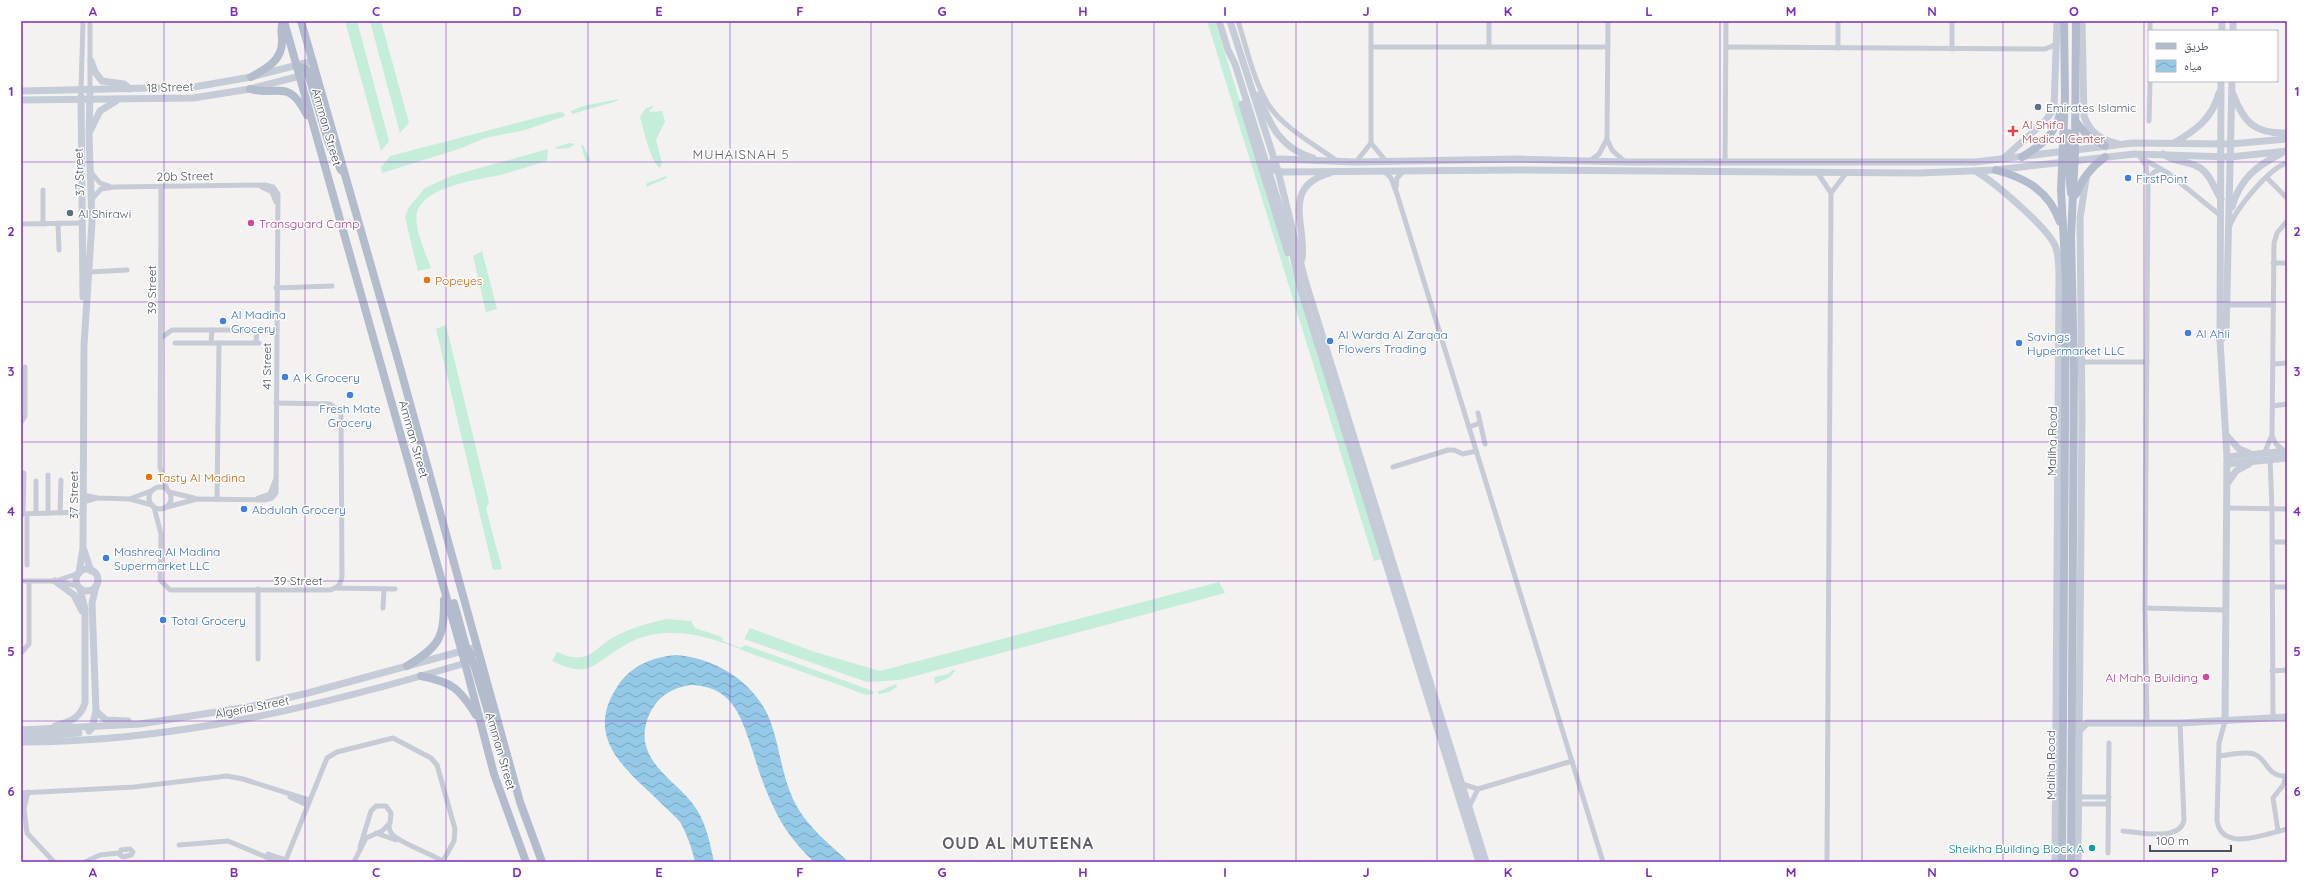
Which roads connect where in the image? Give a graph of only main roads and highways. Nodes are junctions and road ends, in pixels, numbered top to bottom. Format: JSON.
{"nodes":[{"id":1,"x":284,"y":21,"type":"edge"},
{"id":2,"x":302,"y":21,"type":"edge"},
{"id":3,"x":2064,"y":21,"type":"edge"},
{"id":4,"x":2076,"y":21,"type":"edge"},
{"id":5,"x":2061,"y":45,"type":"junction"},
{"id":6,"x":297,"y":66,"type":"junction"},
{"id":7,"x":312,"y":72,"type":"junction"},
{"id":8,"x":251,"y":77,"type":"road end"},
{"id":9,"x":250,"y":89,"type":"road end"},
{"id":10,"x":2065,"y":97,"type":"junction"},
{"id":11,"x":2076,"y":122,"type":"junction"},
{"id":12,"x":313,"y":123,"type":"junction"},
{"id":13,"x":2105,"y":146,"type":"road end"},
{"id":14,"x":2069,"y":151,"type":"junction"},
{"id":15,"x":2022,"y":157,"type":"road end"},
{"id":16,"x":2105,"y":157,"type":"road end"},
{"id":17,"x":2068,"y":162,"type":"junction"},
{"id":18,"x":1996,"y":170,"type":"road end"},
{"id":19,"x":2074,"y":201,"type":"junction"},
{"id":20,"x":2062,"y":228,"type":"junction"},
{"id":21,"x":2080,"y":559,"type":"road end"},
{"id":22,"x":436,"y":562,"type":"junction"},
{"id":23,"x":2073,"y":570,"type":"junction"},
{"id":24,"x":444,"y":589,"type":"junction"},
{"id":25,"x":2073,"y":638,"type":"junction"},
{"id":26,"x":2081,"y":647,"type":"road end"},
{"id":27,"x":464,"y":651,"type":"junction"},
{"id":28,"x":475,"y":657,"type":"junction"},
{"id":29,"x":407,"y":666,"type":"road end"},
{"id":30,"x":421,"y":676,"type":"road end"},
{"id":31,"x":480,"y":722,"type":"junction"},
{"id":32,"x":2062,"y":736,"type":"junction"},
{"id":33,"x":2056,"y":743,"type":"road end"},
{"id":34,"x":526,"y":862,"type":"edge"},
{"id":35,"x":542,"y":862,"type":"edge"},
{"id":36,"x":2062,"y":862,"type":"edge"},
{"id":37,"x":2071,"y":862,"type":"edge"}],
"edges":[{"from":1,"to":6,"type":"main road","name":"Amman Street"},
{"from":1,"to":8,"type":"main road"},
{"from":2,"to":7,"type":"main road","name":"Amman Street"},
{"from":3,"to":5,"type":"main road","name":"Maliha Road"},
{"from":4,"to":11,"type":"main road","name":"Maliha Road"},
{"from":5,"to":10,"type":"main road","name":"Maliha Road"},
{"from":5,"to":14,"type":"main road"},
{"from":6,"to":7,"type":"main road"},
{"from":6,"to":12,"type":"main road","name":"Amman Street"},
{"from":7,"to":28,"type":"main road","name":"Amman Street"},
{"from":9,"to":12,"type":"main road"},
{"from":10,"to":14,"type":"main road","name":"Maliha Road"},
{"from":10,"to":15,"type":"main road"},
{"from":11,"to":13,"type":"main road"},
{"from":11,"to":14,"type":"main road","name":"Maliha Road"},
{"from":12,"to":22,"type":"main road","name":"Amman Street"},
{"from":14,"to":17,"type":"main road","name":"Maliha Road"},
{"from":14,"to":17,"type":"main road","name":"Maliha Road"},
{"from":16,"to":19,"type":"main road"},
{"from":17,"to":19,"type":"main road"},
{"from":17,"to":20,"type":"main road","name":"Maliha Road"},
{"from":18,"to":20,"type":"main road"},
{"from":19,"to":23,"type":"main road","name":"Maliha Road"},
{"from":20,"to":32,"type":"main road","name":"Maliha Road"},
{"from":21,"to":23,"type":"main road"},
{"from":22,"to":24,"type":"main road","name":"Amman Street"},
{"from":22,"to":27,"type":"main road"},
{"from":23,"to":25,"type":"main road","name":"Maliha Road"},
{"from":24,"to":27,"type":"main road","name":"Amman Street"},
{"from":24,"to":29,"type":"main road"},
{"from":25,"to":26,"type":"main road"},
{"from":25,"to":37,"type":"main road","name":"Maliha Road"},
{"from":27,"to":28,"type":"main road","name":"Amman Street"},
{"from":27,"to":28,"type":"main road"},
{"from":28,"to":31,"type":"main road","name":"Amman Street"},
{"from":28,"to":35,"type":"main road","name":"Amman Street"},
{"from":30,"to":31,"type":"main road"},
{"from":31,"to":34,"type":"main road","name":"Amman Street"},
{"from":32,"to":33,"type":"main road"},
{"from":32,"to":36,"type":"main road","name":"Maliha Road"}]}
